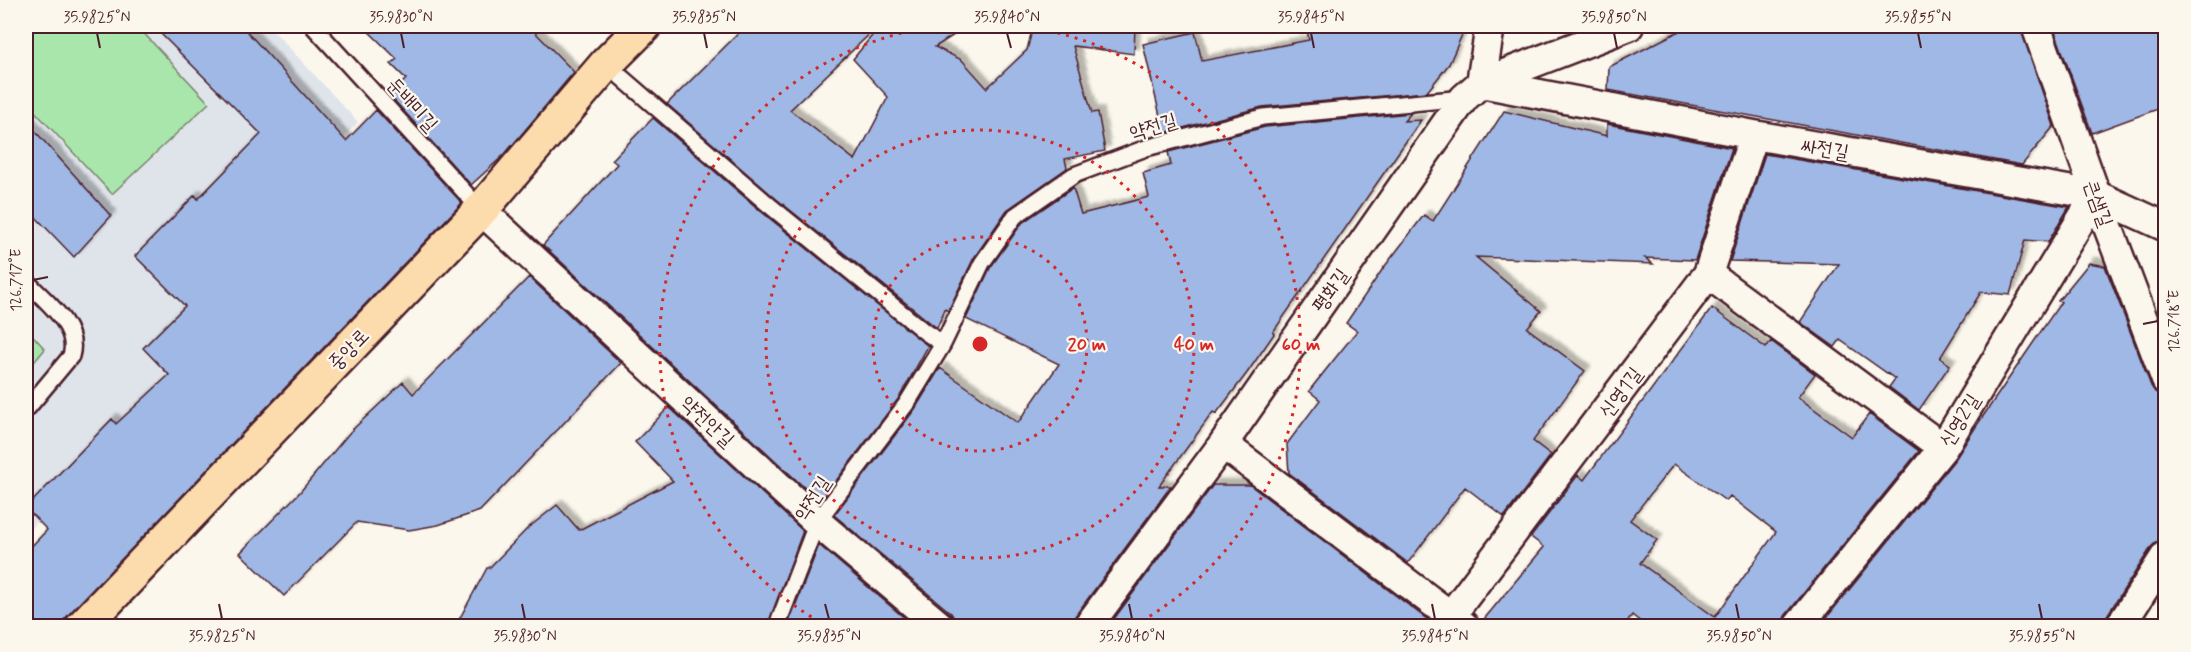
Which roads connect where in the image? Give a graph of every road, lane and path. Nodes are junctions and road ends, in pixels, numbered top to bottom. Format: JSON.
{"nodes":[{"id":1,"x":313,"y":26,"type":"edge"},
{"id":2,"x":644,"y":26,"type":"edge"},
{"id":3,"x":1490,"y":26,"type":"edge"},
{"id":4,"x":1629,"y":26,"type":"edge"},
{"id":5,"x":2036,"y":26,"type":"edge"},
{"id":6,"x":606,"y":64,"type":"junction"},
{"id":7,"x":1472,"y":91,"type":"junction"},
{"id":8,"x":1754,"y":135,"type":"junction"},
{"id":9,"x":2096,"y":195,"type":"junction"},
{"id":10,"x":481,"y":210,"type":"junction"},
{"id":11,"x":2166,"y":227,"type":"edge"},
{"id":12,"x":1708,"y":274,"type":"junction"},
{"id":13,"x":26,"y":281,"type":"edge"},
{"id":14,"x":943,"y":344,"type":"junction"},
{"id":15,"x":2166,"y":380,"type":"edge"},
{"id":16,"x":26,"y":410,"type":"edge"},
{"id":17,"x":1223,"y":444,"type":"junction"},
{"id":18,"x":1943,"y":448,"type":"junction"},
{"id":19,"x":817,"y":522,"type":"junction"},
{"id":20,"x":2166,"y":555,"type":"edge"},
{"id":21,"x":1453,"y":623,"type":"edge"},
{"id":22,"x":82,"y":627,"type":"edge"},
{"id":23,"x":777,"y":627,"type":"edge"},
{"id":24,"x":940,"y":627,"type":"edge"},
{"id":25,"x":1088,"y":627,"type":"edge"},
{"id":26,"x":1798,"y":627,"type":"edge"},
{"id":27,"x":2120,"y":627,"type":"edge"}],
"edges":[{"from":1,"to":10,"type":"lane","name":"둔배미길"},
{"from":2,"to":6,"type":"main road","name":"중앙로"},
{"from":3,"to":7,"type":"street"},
{"from":4,"to":7,"type":"street"},
{"from":5,"to":9,"type":"street","name":"큰샘길"},
{"from":6,"to":10,"type":"main road","name":"중앙로"},
{"from":6,"to":14,"type":"lane"},
{"from":7,"to":8,"type":"street","name":"싸전길"},
{"from":7,"to":14,"type":"lane","name":"약전길"},
{"from":7,"to":17,"type":"street","name":"평화길"},
{"from":8,"to":9,"type":"street","name":"싸전길"},
{"from":8,"to":12,"type":"street","name":"신영1길"},
{"from":9,"to":11,"type":"street","name":"싸전길"},
{"from":9,"to":15,"type":"street","name":"큰샘길"},
{"from":9,"to":18,"type":"street","name":"신영2길"},
{"from":10,"to":19,"type":"street","name":"약전안길"},
{"from":10,"to":22,"type":"main road","name":"중앙로"},
{"from":12,"to":18,"type":"street"},
{"from":12,"to":21,"type":"street","name":"신영1길"},
{"from":13,"to":16,"type":"lane"},
{"from":14,"to":19,"type":"lane","name":"약전길"},
{"from":17,"to":21,"type":"street"},
{"from":17,"to":25,"type":"street","name":"평화길"},
{"from":18,"to":26,"type":"street","name":"신영2길"},
{"from":19,"to":23,"type":"lane","name":"약전길"},
{"from":19,"to":24,"type":"street","name":"약전안길"},
{"from":20,"to":27,"type":"street"}]}
